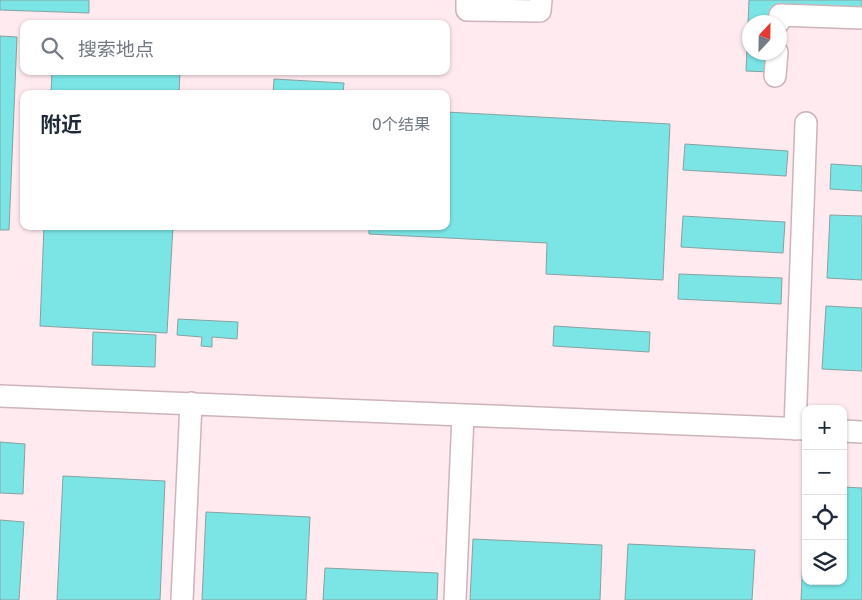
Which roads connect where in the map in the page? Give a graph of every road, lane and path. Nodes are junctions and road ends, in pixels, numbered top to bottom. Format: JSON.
{"nodes":[{"id":1,"x":467,"y":0,"type":"edge"},
{"id":2,"x":541,"y":0,"type":"edge"},
{"id":3,"x":787,"y":15,"type":"edge"},
{"id":4,"x":862,"y":18,"type":"edge"},
{"id":5,"x":776,"y":60,"type":"edge"},
{"id":6,"x":775,"y":76,"type":"dead end"},
{"id":7,"x":806,"y":123,"type":"dead end"},
{"id":8,"x":0,"y":396,"type":"edge"},
{"id":9,"x":191,"y":404,"type":"junction"},
{"id":10,"x":462,"y":415,"type":"junction"},
{"id":11,"x":800,"y":429,"type":"edge"},
{"id":12,"x":847,"y":431,"type":"edge"},
{"id":13,"x":862,"y":432,"type":"edge"},
{"id":14,"x":182,"y":600,"type":"edge"},
{"id":15,"x":456,"y":600,"type":"edge"}],
"edges":[{"from":1,"to":2,"type":"street"},
{"from":3,"to":4,"type":"street"},
{"from":5,"to":6,"type":"street"},
{"from":7,"to":11,"type":"street"},
{"from":8,"to":9,"type":"street"},
{"from":9,"to":10,"type":"street"},
{"from":9,"to":14,"type":"street"},
{"from":10,"to":11,"type":"street"},
{"from":10,"to":15,"type":"street"},
{"from":12,"to":13,"type":"street"}]}
